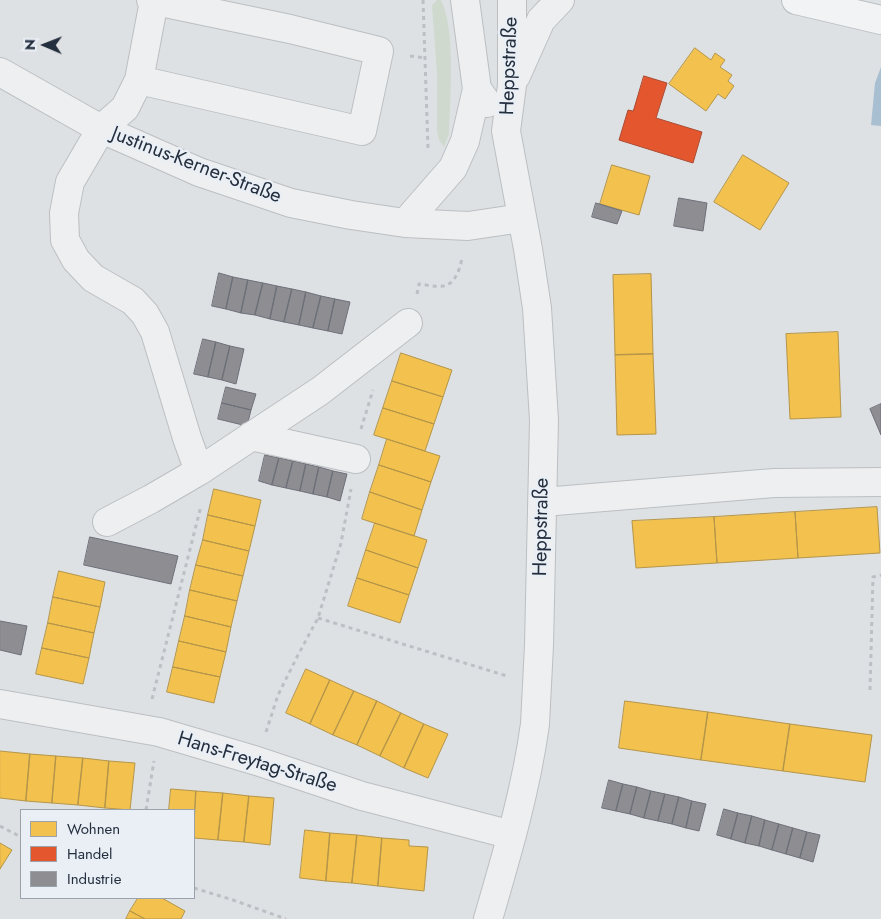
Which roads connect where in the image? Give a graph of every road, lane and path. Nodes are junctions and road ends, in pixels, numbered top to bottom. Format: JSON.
{"nodes":[{"id":1,"x":152,"y":0,"type":"edge"},
{"id":2,"x":423,"y":0,"type":"edge"},
{"id":3,"x":466,"y":0,"type":"edge"},
{"id":4,"x":512,"y":0,"type":"edge"},
{"id":5,"x":560,"y":0,"type":"edge"},
{"id":6,"x":796,"y":0,"type":"edge"},
{"id":7,"x":881,"y":20,"type":"edge"},
{"id":8,"x":0,"y":72,"type":"edge"},
{"id":9,"x":139,"y":80,"type":"junction"},
{"id":10,"x":512,"y":85,"type":"junction"},
{"id":11,"x":477,"y":89,"type":"junction"},
{"id":12,"x":101,"y":129,"type":"junction"},
{"id":13,"x":506,"y":131,"type":"junction"},
{"id":14,"x":426,"y":146,"type":"dead end"},
{"id":15,"x":522,"y":218,"type":"junction"},
{"id":16,"x":405,"y":223,"type":"junction"},
{"id":17,"x":468,"y":226,"type":"junction"},
{"id":18,"x":408,"y":323,"type":"joint"},
{"id":19,"x":376,"y":382,"type":"dead end"},
{"id":20,"x":252,"y":436,"type":"junction"},
{"id":21,"x":356,"y":459,"type":"junction"},
{"id":22,"x":205,"y":466,"type":"junction"},
{"id":23,"x":881,"y":482,"type":"edge"},
{"id":24,"x":543,"y":502,"type":"junction"},
{"id":25,"x":108,"y":522,"type":"dead end"},
{"id":26,"x":881,"y":575,"type":"edge"},
{"id":27,"x":318,"y":618,"type":"junction"},
{"id":28,"x":537,"y":685,"type":"junction"},
{"id":29,"x":870,"y":690,"type":"dead end"},
{"id":30,"x":0,"y":704,"type":"edge"},
{"id":31,"x":152,"y":731,"type":"junction"},
{"id":32,"x":257,"y":761,"type":"junction"},
{"id":33,"x":146,"y":809,"type":"edge"},
{"id":34,"x":0,"y":826,"type":"edge"},
{"id":35,"x":512,"y":835,"type":"junction"},
{"id":36,"x":20,"y":837,"type":"edge"},
{"id":37,"x":195,"y":888,"type":"edge"},
{"id":38,"x":286,"y":919,"type":"edge"},
{"id":39,"x":488,"y":919,"type":"edge"}],
"edges":[{"from":1,"to":9,"type":"street"},
{"from":1,"to":9,"type":"street"},
{"from":2,"to":14,"type":"path"},
{"from":3,"to":11,"type":"street","name":"Heppstraße"},
{"from":4,"to":10,"type":"street","name":"Heppstraße"},
{"from":5,"to":10,"type":"street"},
{"from":6,"to":7,"type":"main road"},
{"from":8,"to":12,"type":"street","name":"Justinus-Kerner-Straße"},
{"from":9,"to":12,"type":"street"},
{"from":10,"to":13,"type":"street","name":"Heppstraße"},
{"from":11,"to":13,"type":"street","name":"Heppstraße"},
{"from":11,"to":16,"type":"street"},
{"from":12,"to":16,"type":"street","name":"Justinus-Kerner-Straße"},
{"from":12,"to":22,"type":"street"},
{"from":13,"to":15,"type":"street","name":"Heppstraße"},
{"from":15,"to":17,"type":"street","name":"Justinus-Kerner-Straße"},
{"from":15,"to":24,"type":"street","name":"Heppstraße"},
{"from":16,"to":17,"type":"street","name":"Justinus-Kerner-Straße"},
{"from":17,"to":18,"type":"path"},
{"from":18,"to":20,"type":"street"},
{"from":19,"to":21,"type":"path"},
{"from":20,"to":21,"type":"street"},
{"from":20,"to":22,"type":"street"},
{"from":21,"to":27,"type":"path"},
{"from":22,"to":25,"type":"street"},
{"from":22,"to":31,"type":"path"},
{"from":23,"to":24,"type":"street"},
{"from":24,"to":28,"type":"street","name":"Heppstraße"},
{"from":26,"to":29,"type":"path"},
{"from":27,"to":28,"type":"path"},
{"from":27,"to":32,"type":"path"},
{"from":28,"to":35,"type":"street","name":"Heppstraße"},
{"from":30,"to":31,"type":"street","name":"Hans-Freytag-Straße"},
{"from":31,"to":32,"type":"street","name":"Hans-Freytag-Straße"},
{"from":31,"to":33,"type":"path"},
{"from":32,"to":35,"type":"street","name":"Hans-Freytag-Straße"},
{"from":34,"to":36,"type":"path"},
{"from":35,"to":39,"type":"street","name":"Heppstraße"},
{"from":37,"to":38,"type":"path"}]}
